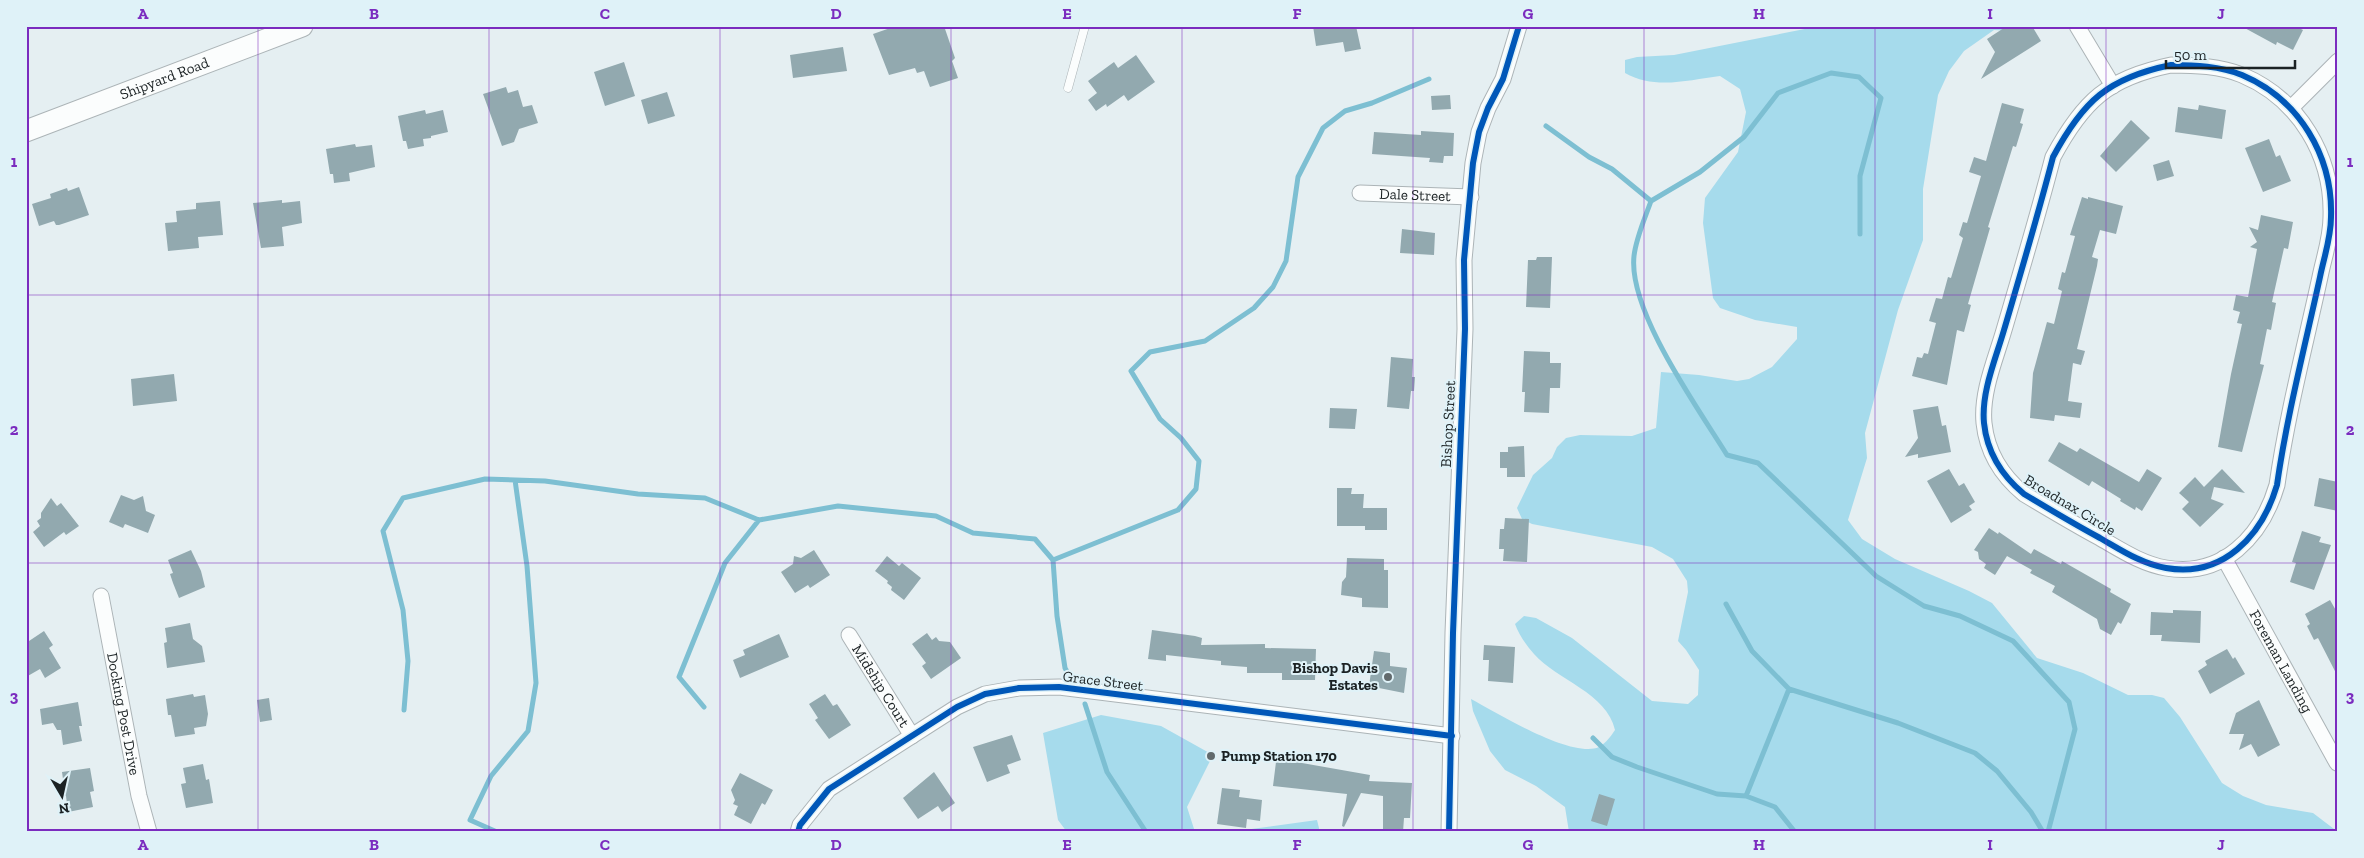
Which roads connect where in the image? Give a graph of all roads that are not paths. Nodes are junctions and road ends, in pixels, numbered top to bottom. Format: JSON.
{"nodes":[{"id":1,"x":302,"y":26,"type":"edge"},
{"id":2,"x":1085,"y":26,"type":"edge"},
{"id":3,"x":1519,"y":26,"type":"edge"},
{"id":4,"x":2077,"y":26,"type":"edge"},
{"id":5,"x":2338,"y":61,"type":"edge"},
{"id":6,"x":2113,"y":86,"type":"junction"},
{"id":7,"x":1068,"y":88,"type":"dead end"},
{"id":8,"x":2290,"y":108,"type":"junction"},
{"id":9,"x":26,"y":131,"type":"edge"},
{"id":10,"x":1360,"y":193,"type":"dead end"},
{"id":11,"x":1471,"y":197,"type":"junction"},
{"id":12,"x":2224,"y":558,"type":"junction"},
{"id":13,"x":101,"y":596,"type":"dead end"},
{"id":14,"x":849,"y":635,"type":"dead end"},
{"id":15,"x":912,"y":736,"type":"junction"},
{"id":16,"x":1452,"y":736,"type":"junction"},
{"id":17,"x":2337,"y":763,"type":"edge"},
{"id":18,"x":150,"y":832,"type":"edge"},
{"id":19,"x":798,"y":832,"type":"edge"},
{"id":20,"x":1448,"y":832,"type":"edge"}],
"edges":[{"from":1,"to":9,"type":"street","name":"Shipyard Road"},
{"from":2,"to":7,"type":"lane"},
{"from":3,"to":11,"type":"street","name":"Bishop Street"},
{"from":4,"to":6,"type":"street"},
{"from":5,"to":8,"type":"street"},
{"from":6,"to":8,"type":"street","name":"Broadnax Circle"},
{"from":6,"to":12,"type":"street","name":"Broadnax Circle"},
{"from":8,"to":12,"type":"street","name":"Broadnax Circle"},
{"from":10,"to":11,"type":"street","name":"Dale Street"},
{"from":11,"to":16,"type":"street","name":"Bishop Street"},
{"from":12,"to":17,"type":"street","name":"Foreman Landing"},
{"from":13,"to":18,"type":"street","name":"Docking Post Drive"},
{"from":14,"to":15,"type":"street","name":"Midship Court"},
{"from":15,"to":16,"type":"street","name":"Grace Street"},
{"from":15,"to":19,"type":"street","name":"Grace Street"},
{"from":16,"to":20,"type":"street","name":"Bishop Street"}]}
